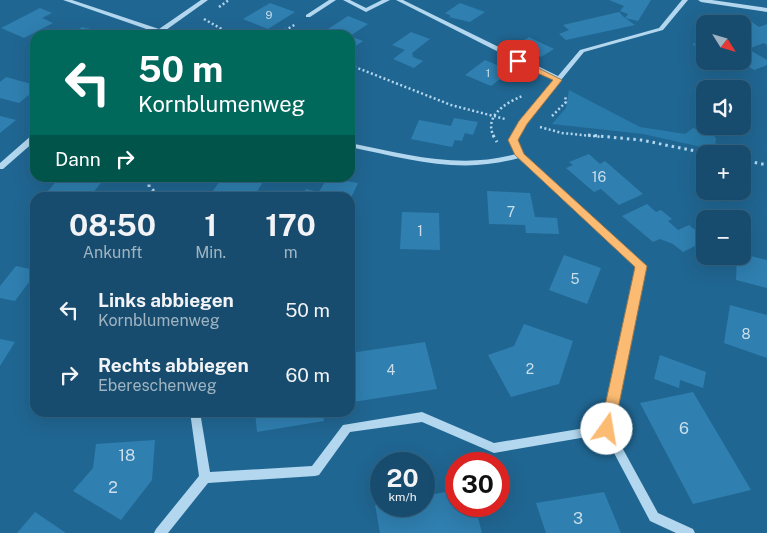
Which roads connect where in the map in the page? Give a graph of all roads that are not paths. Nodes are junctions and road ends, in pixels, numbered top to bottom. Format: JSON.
{"nodes":[{"id":1,"x":66,"y":0,"type":"edge"},
{"id":2,"x":205,"y":0,"type":"edge"},
{"id":3,"x":333,"y":0,"type":"edge"},
{"id":4,"x":346,"y":0,"type":"edge"},
{"id":5,"x":387,"y":0,"type":"edge"},
{"id":6,"x":399,"y":0,"type":"edge"},
{"id":7,"x":685,"y":0,"type":"edge"},
{"id":8,"x":701,"y":0,"type":"edge"},
{"id":9,"x":767,"y":10,"type":"edge"},
{"id":10,"x":308,"y":16,"type":"road end"},
{"id":11,"x":148,"y":30,"type":"edge"},
{"id":12,"x":160,"y":30,"type":"edge"},
{"id":13,"x":558,"y":80,"type":"junction"},
{"id":14,"x":30,"y":141,"type":"edge"},
{"id":15,"x":355,"y":146,"type":"edge"},
{"id":16,"x":520,"y":155,"type":"junction"},
{"id":17,"x":0,"y":167,"type":"edge"},
{"id":18,"x":196,"y":417,"type":"edge"},
{"id":19,"x":607,"y":429,"type":"junction"},
{"id":20,"x":205,"y":478,"type":"junction"},
{"id":21,"x":160,"y":533,"type":"edge"},
{"id":22,"x":689,"y":533,"type":"edge"}],
"edges":[{"from":1,"to":11,"type":"street"},
{"from":2,"to":12,"type":"street"},
{"from":3,"to":10,"type":"street"},
{"from":4,"to":5,"type":"street"},
{"from":6,"to":13,"type":"street"},
{"from":7,"to":13,"type":"street"},
{"from":8,"to":9,"type":"street"},
{"from":13,"to":16,"type":"street"},
{"from":14,"to":17,"type":"street"},
{"from":15,"to":16,"type":"street"},
{"from":16,"to":19,"type":"street"},
{"from":18,"to":20,"type":"street"},
{"from":19,"to":20,"type":"street"},
{"from":19,"to":22,"type":"street"},
{"from":20,"to":21,"type":"street"}]}
